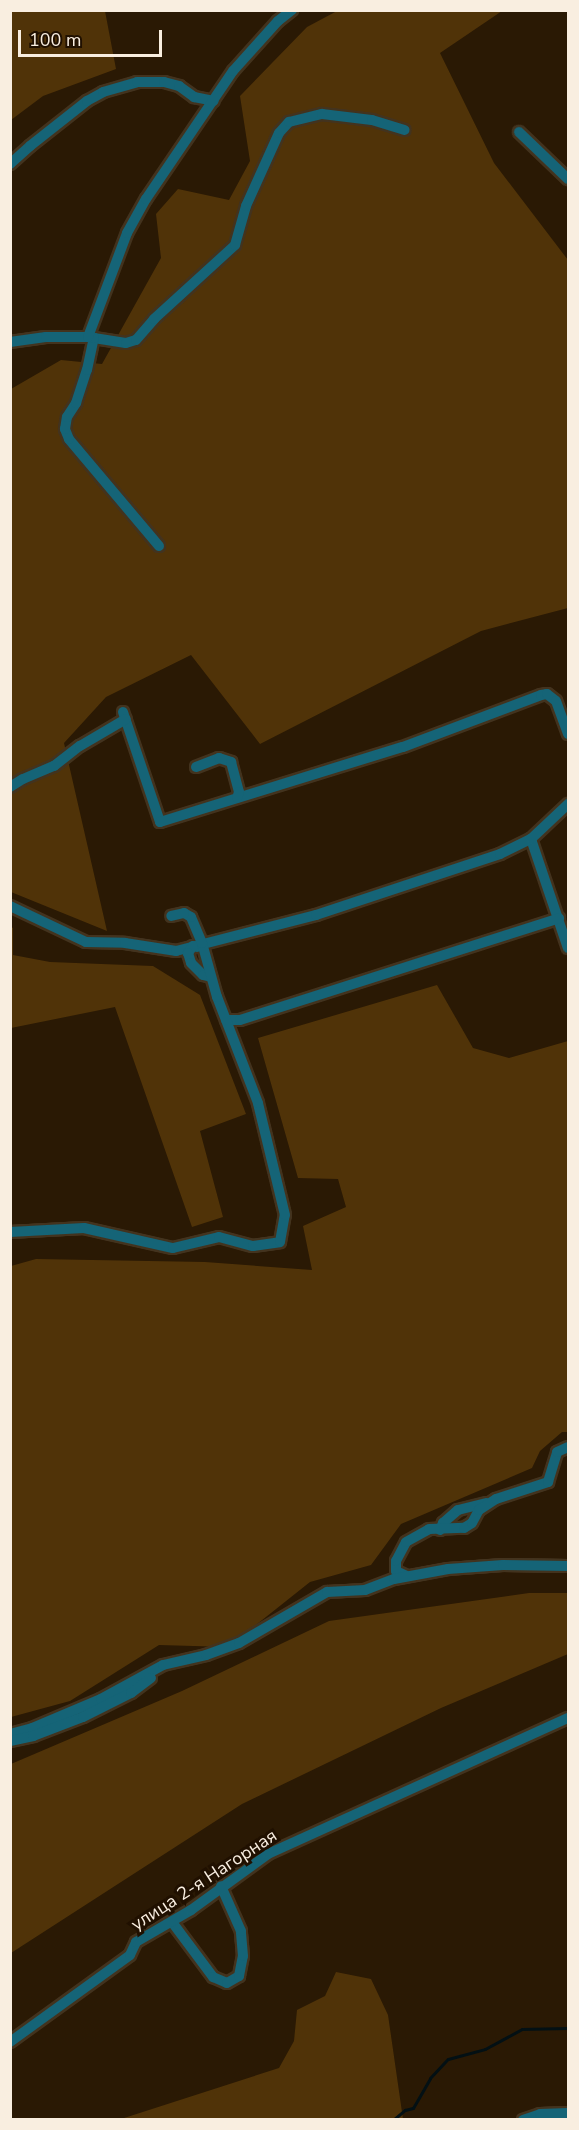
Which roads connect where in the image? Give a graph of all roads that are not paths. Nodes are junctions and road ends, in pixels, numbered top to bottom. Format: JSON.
{"nodes":[{"id":1,"x":292,"y":10,"type":"edge"},
{"id":2,"x":214,"y":101,"type":"junction"},
{"id":3,"x":405,"y":130,"type":"dead end"},
{"id":4,"x":519,"y":132,"type":"dead end"},
{"id":5,"x":10,"y":164,"type":"edge"},
{"id":6,"x":568,"y":179,"type":"edge"},
{"id":7,"x":91,"y":337,"type":"junction"},
{"id":8,"x":10,"y":342,"type":"edge"},
{"id":9,"x":159,"y":546,"type":"dead end"},
{"id":10,"x":568,"y":734,"type":"edge"},
{"id":11,"x":196,"y":767,"type":"dead end"},
{"id":12,"x":10,"y":787,"type":"edge"},
{"id":13,"x":237,"y":798,"type":"junction"},
{"id":14,"x":568,"y":804,"type":"edge"},
{"id":15,"x":531,"y":839,"type":"junction"},
{"id":16,"x":10,"y":906,"type":"edge"},
{"id":17,"x":171,"y":916,"type":"dead end"},
{"id":18,"x":559,"y":918,"type":"junction"},
{"id":19,"x":200,"y":947,"type":"junction"},
{"id":20,"x":568,"y":948,"type":"edge"},
{"id":21,"x":211,"y":977,"type":"junction"},
{"id":22,"x":226,"y":1020,"type":"junction"},
{"id":23,"x":10,"y":1232,"type":"edge"},
{"id":24,"x":568,"y":1447,"type":"edge"},
{"id":25,"x":490,"y":1503,"type":"junction"},
{"id":26,"x":440,"y":1530,"type":"junction"},
{"id":27,"x":568,"y":1566,"type":"edge"},
{"id":28,"x":407,"y":1576,"type":"junction"},
{"id":29,"x":163,"y":1665,"type":"junction"},
{"id":30,"x":568,"y":1718,"type":"edge"},
{"id":31,"x":10,"y":1734,"type":"edge"},
{"id":32,"x":10,"y":1741,"type":"edge"},
{"id":33,"x":221,"y":1886,"type":"junction"},
{"id":34,"x":172,"y":1922,"type":"junction"},
{"id":35,"x":10,"y":2042,"type":"edge"},
{"id":36,"x":568,"y":2113,"type":"edge"},
{"id":37,"x":523,"y":2120,"type":"edge"}],
"edges":[{"from":1,"to":2,"type":"street"},
{"from":2,"to":5,"type":"street"},
{"from":2,"to":7,"type":"street"},
{"from":3,"to":7,"type":"street"},
{"from":4,"to":6,"type":"street"},
{"from":7,"to":8,"type":"street"},
{"from":7,"to":9,"type":"street"},
{"from":10,"to":13,"type":"street"},
{"from":11,"to":13,"type":"street"},
{"from":12,"to":13,"type":"street"},
{"from":14,"to":15,"type":"street"},
{"from":15,"to":18,"type":"street"},
{"from":15,"to":19,"type":"street"},
{"from":16,"to":19,"type":"street"},
{"from":17,"to":19,"type":"street"},
{"from":18,"to":20,"type":"street"},
{"from":18,"to":22,"type":"street"},
{"from":19,"to":21,"type":"street"},
{"from":19,"to":21,"type":"street"},
{"from":21,"to":22,"type":"street"},
{"from":22,"to":23,"type":"street"},
{"from":24,"to":25,"type":"street"},
{"from":25,"to":26,"type":"street"},
{"from":25,"to":26,"type":"street"},
{"from":26,"to":28,"type":"street"},
{"from":27,"to":28,"type":"street"},
{"from":28,"to":29,"type":"street"},
{"from":29,"to":31,"type":"street"},
{"from":29,"to":32,"type":"street"},
{"from":30,"to":33,"type":"street","name":"улица 2-я Нагорная"},
{"from":33,"to":34,"type":"street","name":"улица 2-я Нагорная"},
{"from":33,"to":34,"type":"street"},
{"from":34,"to":35,"type":"street","name":"улица 2-я Нагорная"},
{"from":36,"to":37,"type":"street"}]}
